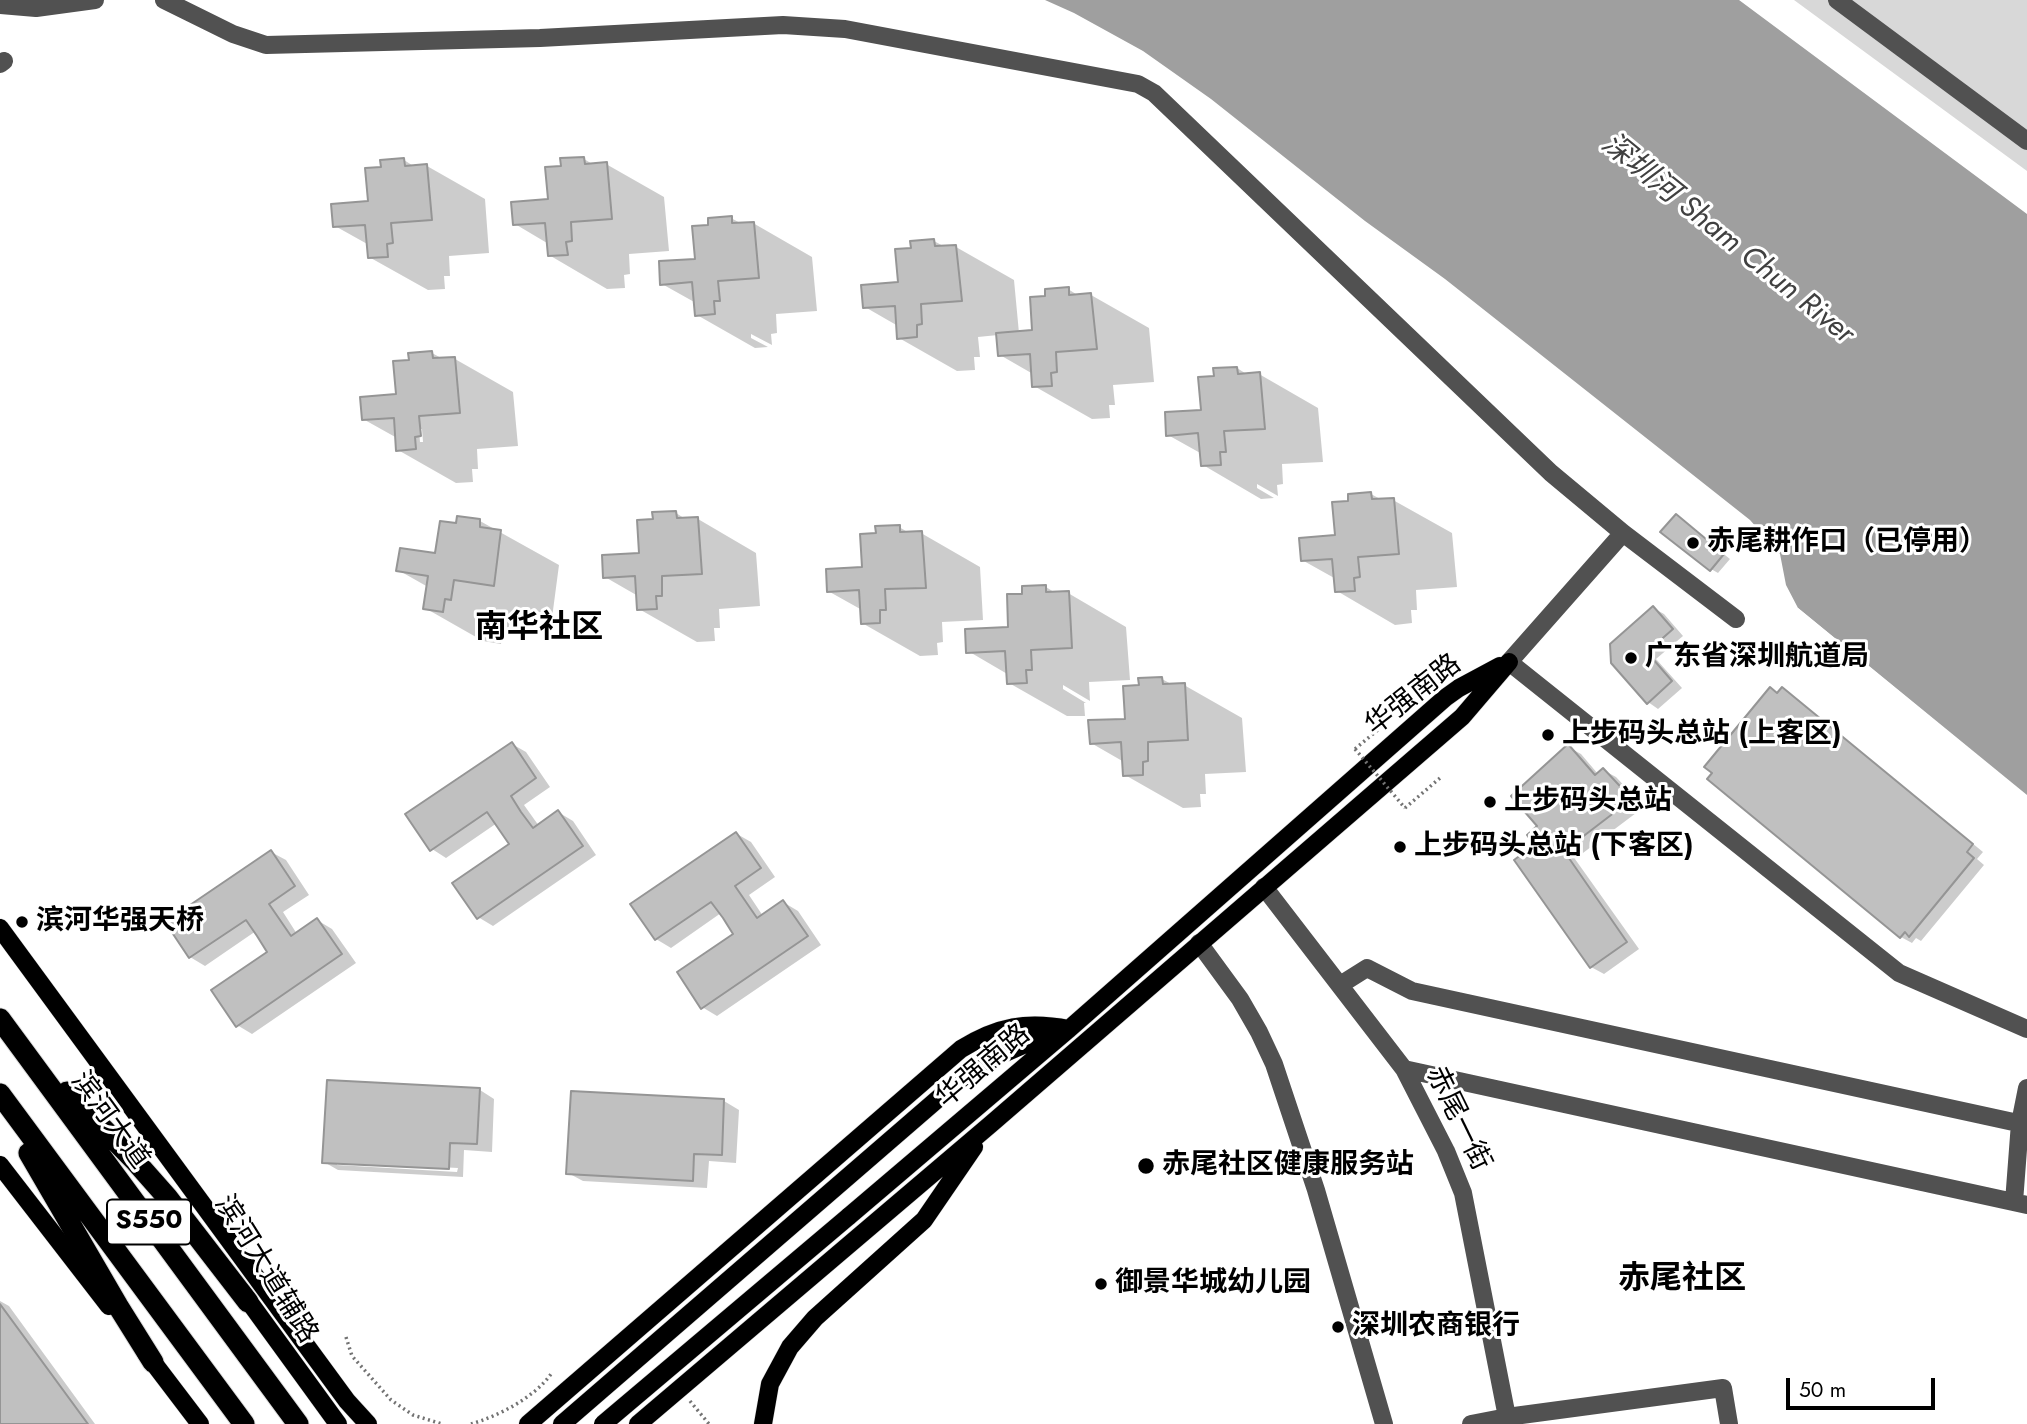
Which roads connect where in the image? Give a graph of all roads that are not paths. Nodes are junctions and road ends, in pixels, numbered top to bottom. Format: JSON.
{"nodes":[{"id":1,"x":95,"y":0,"type":"edge"},
{"id":2,"x":164,"y":0,"type":"edge"},
{"id":3,"x":1837,"y":0,"type":"edge"},
{"id":4,"x":0,"y":5,"type":"edge"},
{"id":5,"x":2027,"y":141,"type":"edge"},
{"id":6,"x":1623,"y":533,"type":"junction"},
{"id":7,"x":1736,"y":619,"type":"dead end"},
{"id":8,"x":1509,"y":662,"type":"junction"},
{"id":9,"x":1264,"y":887,"type":"junction"},
{"id":10,"x":0,"y":928,"type":"edge"},
{"id":11,"x":1199,"y":943,"type":"junction"},
{"id":12,"x":1340,"y":985,"type":"junction"},
{"id":13,"x":2,"y":1022,"type":"edge"},
{"id":14,"x":1069,"y":1029,"type":"junction"},
{"id":15,"x":2027,"y":1029,"type":"edge"},
{"id":16,"x":1404,"y":1069,"type":"junction"},
{"id":17,"x":2027,"y":1088,"type":"edge"},
{"id":18,"x":0,"y":1094,"type":"edge"},
{"id":19,"x":0,"y":1103,"type":"edge"},
{"id":20,"x":991,"y":1124,"type":"junction"},
{"id":21,"x":2023,"y":1124,"type":"edge"},
{"id":22,"x":155,"y":1140,"type":"junction"},
{"id":23,"x":0,"y":1165,"type":"edge"},
{"id":24,"x":2021,"y":1204,"type":"edge"},
{"id":25,"x":248,"y":1303,"type":"junction"},
{"id":26,"x":153,"y":1362,"type":"junction"},
{"id":27,"x":1507,"y":1417,"type":"junction"},
{"id":28,"x":201,"y":1424,"type":"edge"},
{"id":29,"x":244,"y":1424,"type":"edge"},
{"id":30,"x":298,"y":1424,"type":"edge"},
{"id":31,"x":338,"y":1424,"type":"edge"},
{"id":32,"x":368,"y":1424,"type":"edge"},
{"id":33,"x":528,"y":1424,"type":"edge"},
{"id":34,"x":562,"y":1424,"type":"edge"},
{"id":35,"x":603,"y":1424,"type":"edge"},
{"id":36,"x":638,"y":1424,"type":"edge"},
{"id":37,"x":762,"y":1424,"type":"edge"},
{"id":38,"x":1384,"y":1424,"type":"edge"},
{"id":39,"x":1472,"y":1424,"type":"edge"},
{"id":40,"x":1729,"y":1424,"type":"edge"}],
"edges":[{"from":1,"to":4,"type":"street"},
{"from":2,"to":6,"type":"street"},
{"from":3,"to":5,"type":"street"},
{"from":6,"to":7,"type":"street"},
{"from":6,"to":8,"type":"street"},
{"from":8,"to":9,"type":"main road","name":"华强南路"},
{"from":8,"to":14,"type":"main road","name":"华强南路"},
{"from":8,"to":15,"type":"street"},
{"from":9,"to":11,"type":"main road","name":"华强南路"},
{"from":9,"to":12,"type":"street","name":"赤尾一街"},
{"from":10,"to":22,"type":"main road","name":"滨河大道辅路"},
{"from":11,"to":20,"type":"main road","name":"华强南路"},
{"from":11,"to":38,"type":"street"},
{"from":12,"to":16,"type":"street","name":"赤尾一街"},
{"from":12,"to":21,"type":"street"},
{"from":13,"to":25,"type":"highway"},
{"from":13,"to":30,"type":"highway","name":"滨河大道","number":"S550"},
{"from":14,"to":33,"type":"main road"},
{"from":14,"to":34,"type":"main road"},
{"from":14,"to":35,"type":"main road","name":"华强南路","bridge":true},
{"from":16,"to":24,"type":"street"},
{"from":16,"to":27,"type":"street","name":"赤尾一街"},
{"from":17,"to":21,"type":"street"},
{"from":18,"to":29,"type":"highway","number":"S550"},
{"from":19,"to":26,"type":"highway"},
{"from":20,"to":36,"type":"main road","name":"华强南路"},
{"from":20,"to":37,"type":"main road"},
{"from":21,"to":24,"type":"street"},
{"from":22,"to":25,"type":"main road","name":"滨河大道辅路"},
{"from":22,"to":32,"type":"main road","name":"滨河大道辅路"},
{"from":23,"to":26,"type":"main road"},
{"from":25,"to":31,"type":"main road","name":"滨河大道辅路"},
{"from":26,"to":28,"type":"main road"},
{"from":27,"to":39,"type":"street"},
{"from":27,"to":40,"type":"street"}]}
